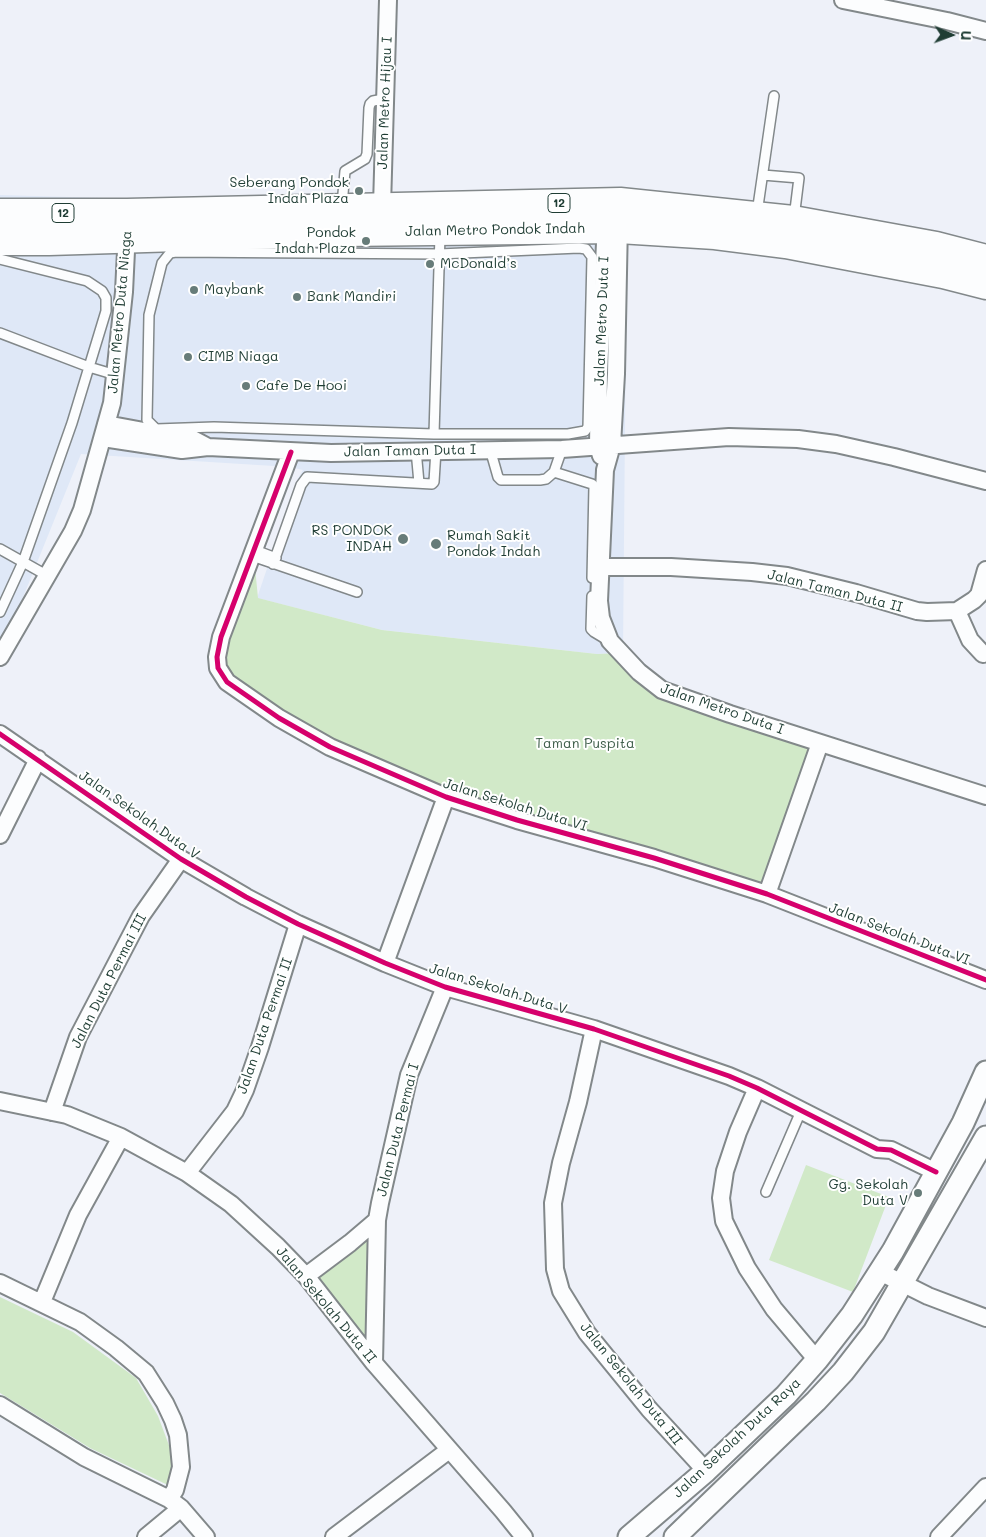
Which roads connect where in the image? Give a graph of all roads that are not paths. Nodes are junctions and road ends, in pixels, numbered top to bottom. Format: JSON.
{"nodes":[{"id":1,"x":388,"y":0,"type":"edge"},
{"id":2,"x":843,"y":0,"type":"edge"},
{"id":3,"x":986,"y":31,"type":"edge"},
{"id":4,"x":774,"y":96,"type":"dead end"},
{"id":5,"x":384,"y":99,"type":"junction"},
{"id":6,"x":763,"y":175,"type":"junction"},
{"id":7,"x":613,"y":202,"type":"junction"},
{"id":8,"x":382,"y":206,"type":"junction"},
{"id":9,"x":342,"y":207,"type":"junction"},
{"id":10,"x":0,"y":213,"type":"edge"},
{"id":11,"x":757,"y":216,"type":"junction"},
{"id":12,"x":793,"y":220,"type":"junction"},
{"id":13,"x":127,"y":225,"type":"junction"},
{"id":14,"x":613,"y":229,"type":"junction"},
{"id":15,"x":0,"y":240,"type":"edge"},
{"id":16,"x":439,"y":242,"type":"junction"},
{"id":17,"x":0,"y":259,"type":"edge"},
{"id":18,"x":986,"y":259,"type":"edge"},
{"id":19,"x":598,"y":264,"type":"junction"},
{"id":20,"x":986,"y":285,"type":"edge"},
{"id":21,"x":610,"y":310,"type":"junction"},
{"id":22,"x":0,"y":333,"type":"edge"},
{"id":23,"x":89,"y":367,"type":"junction"},
{"id":24,"x":594,"y":373,"type":"junction"},
{"id":25,"x":616,"y":374,"type":"junction"},
{"id":26,"x":116,"y":375,"type":"junction"},
{"id":27,"x":105,"y":431,"type":"junction"},
{"id":28,"x":435,"y":442,"type":"junction"},
{"id":29,"x":605,"y":446,"type":"junction"},
{"id":30,"x":562,"y":449,"type":"junction"},
{"id":31,"x":416,"y":450,"type":"junction"},
{"id":32,"x":490,"y":450,"type":"junction"},
{"id":33,"x":291,"y":452,"type":"junction"},
{"id":34,"x":554,"y":472,"type":"junction"},
{"id":35,"x":986,"y":481,"type":"edge"},
{"id":36,"x":419,"y":483,"type":"junction"},
{"id":37,"x":0,"y":549,"type":"edge"},
{"id":38,"x":254,"y":553,"type":"junction"},
{"id":39,"x":275,"y":561,"type":"junction"},
{"id":40,"x":23,"y":562,"type":"junction"},
{"id":41,"x":600,"y":566,"type":"junction"},
{"id":42,"x":986,"y":570,"type":"edge"},
{"id":43,"x":48,"y":576,"type":"junction"},
{"id":44,"x":357,"y":592,"type":"dead end"},
{"id":45,"x":957,"y":611,"type":"junction"},
{"id":46,"x":0,"y":612,"type":"edge"},
{"id":47,"x":610,"y":641,"type":"junction"},
{"id":48,"x":983,"y":654,"type":"dead end"},
{"id":49,"x":0,"y":657,"type":"edge"},
{"id":50,"x":0,"y":734,"type":"edge"},
{"id":51,"x":820,"y":742,"type":"junction"},
{"id":52,"x":38,"y":759,"type":"junction"},
{"id":53,"x":986,"y":796,"type":"edge"},
{"id":54,"x":446,"y":797,"type":"junction"},
{"id":55,"x":0,"y":835,"type":"edge"},
{"id":56,"x":181,"y":859,"type":"junction"},
{"id":57,"x":767,"y":894,"type":"junction"},
{"id":58,"x":298,"y":924,"type":"junction"},
{"id":59,"x":384,"y":963,"type":"junction"},
{"id":60,"x":986,"y":980,"type":"edge"},
{"id":61,"x":445,"y":987,"type":"junction"},
{"id":62,"x":594,"y":1029,"type":"junction"},
{"id":63,"x":986,"y":1072,"type":"edge"},
{"id":64,"x":757,"y":1088,"type":"junction"},
{"id":65,"x":0,"y":1101,"type":"edge"},
{"id":66,"x":801,"y":1111,"type":"junction"},
{"id":67,"x":52,"y":1112,"type":"junction"},
{"id":68,"x":963,"y":1123,"type":"junction"},
{"id":69,"x":986,"y":1131,"type":"edge"},
{"id":70,"x":121,"y":1137,"type":"junction"},
{"id":71,"x":986,"y":1137,"type":"edge"},
{"id":72,"x":187,"y":1173,"type":"junction"},
{"id":73,"x":933,"y":1177,"type":"junction"},
{"id":74,"x":766,"y":1192,"type":"dead end"},
{"id":75,"x":376,"y":1220,"type":"junction"},
{"id":76,"x":880,"y":1272,"type":"junction"},
{"id":77,"x":306,"y":1276,"type":"junction"},
{"id":78,"x":0,"y":1283,"type":"edge"},
{"id":79,"x":903,"y":1284,"type":"junction"},
{"id":80,"x":42,"y":1302,"type":"junction"},
{"id":81,"x":986,"y":1318,"type":"edge"},
{"id":82,"x":817,"y":1360,"type":"junction"},
{"id":83,"x":374,"y":1363,"type":"junction"},
{"id":84,"x":0,"y":1406,"type":"edge"},
{"id":85,"x":449,"y":1450,"type":"junction"},
{"id":86,"x":706,"y":1471,"type":"junction"},
{"id":87,"x":986,"y":1486,"type":"edge"},
{"id":88,"x":175,"y":1504,"type":"junction"},
{"id":89,"x":146,"y":1537,"type":"edge"},
{"id":90,"x":206,"y":1537,"type":"edge"},
{"id":91,"x":334,"y":1537,"type":"edge"},
{"id":92,"x":524,"y":1537,"type":"edge"},
{"id":93,"x":629,"y":1537,"type":"edge"},
{"id":94,"x":675,"y":1537,"type":"edge"},
{"id":95,"x":939,"y":1537,"type":"edge"}],
"edges":[{"from":1,"to":5,"type":"street","name":"Jalan Metro Hijau I"},
{"from":2,"to":3,"type":"street"},
{"from":4,"to":6,"type":"lane"},
{"from":5,"to":8,"type":"street","name":"Jalan Metro Hijau I"},
{"from":5,"to":9,"type":"lane"},
{"from":6,"to":11,"type":"lane"},
{"from":6,"to":12,"type":"lane"},
{"from":7,"to":8,"type":"highway","name":"Jalan Metro Pondok Indah","number":"12"},
{"from":7,"to":11,"type":"highway","name":"Jalan Metro Pondok Indah","number":"12"},
{"from":7,"to":14,"type":"street","name":"Jalan Metro Duta I"},
{"from":8,"to":9,"type":"highway","name":"Jalan Metro Pondok Indah","number":"12"},
{"from":9,"to":13,"type":"highway","name":"Jalan Metro Pondok Indah","number":"12"},
{"from":10,"to":13,"type":"highway","name":"Jalan Metro Pondok Indah","number":"12"},
{"from":11,"to":12,"type":"highway","name":"Jalan Metro Pondok Indah","number":"12"},
{"from":12,"to":18,"type":"highway","name":"Jalan Metro Pondok Indah","number":"12"},
{"from":13,"to":15,"type":"highway","name":"Jalan Metro Pondok Indah","number":"12"},
{"from":13,"to":16,"type":"highway","name":"Jalan Metro Pondok Indah","number":"12"},
{"from":13,"to":26,"type":"street","name":"Jalan Metro Duta Niaga"},
{"from":14,"to":16,"type":"highway","name":"Jalan Metro Pondok Indah","number":"12"},
{"from":14,"to":19,"type":"street","name":"Jalan Metro Duta I"},
{"from":14,"to":20,"type":"highway","name":"Jalan Metro Pondok Indah","number":"12"},
{"from":14,"to":21,"type":"street","name":"Jalan Metro Duta I"},
{"from":16,"to":19,"type":"lane"},
{"from":16,"to":28,"type":"lane"},
{"from":16,"to":28,"type":"lane"},
{"from":17,"to":23,"type":"lane"},
{"from":19,"to":21,"type":"street","name":"Jalan Metro Duta I"},
{"from":19,"to":24,"type":"lane"},
{"from":21,"to":24,"type":"street","name":"Jalan Metro Duta I"},
{"from":21,"to":25,"type":"street","name":"Jalan Metro Duta I"},
{"from":22,"to":23,"type":"lane"},
{"from":23,"to":26,"type":"lane"},
{"from":23,"to":40,"type":"lane"},
{"from":24,"to":25,"type":"street"},
{"from":24,"to":28,"type":"lane"},
{"from":24,"to":29,"type":"street","name":"Jalan Metro Duta I"},
{"from":25,"to":29,"type":"street","name":"Jalan Metro Duta I"},
{"from":26,"to":27,"type":"street","name":"Jalan Metro Duta Niaga"},
{"from":27,"to":33,"type":"street","name":"Jalan Taman Duta I"},
{"from":27,"to":43,"type":"street","name":"Jalan Metro Duta Niaga"},
{"from":28,"to":31,"type":"street","name":"Jalan Taman Duta I"},
{"from":28,"to":32,"type":"street","name":"Jalan Taman Duta I"},
{"from":28,"to":36,"type":"lane"},
{"from":29,"to":30,"type":"street","name":"Jalan Taman Duta I"},
{"from":29,"to":35,"type":"street"},
{"from":29,"to":41,"type":"street","name":"Jalan Metro Duta I"},
{"from":30,"to":32,"type":"street","name":"Jalan Taman Duta I"},
{"from":30,"to":34,"type":"lane"},
{"from":31,"to":33,"type":"street","name":"Jalan Taman Duta I"},
{"from":31,"to":36,"type":"lane"},
{"from":32,"to":34,"type":"lane"},
{"from":33,"to":38,"type":"street","name":"Jalan Sekolah Duta VI"},
{"from":34,"to":47,"type":"lane"},
{"from":36,"to":39,"type":"lane"},
{"from":37,"to":40,"type":"lane"},
{"from":38,"to":39,"type":"lane"},
{"from":38,"to":54,"type":"street","name":"Jalan Sekolah Duta VI"},
{"from":39,"to":44,"type":"lane"},
{"from":40,"to":43,"type":"lane"},
{"from":40,"to":46,"type":"lane"},
{"from":41,"to":45,"type":"street","name":"Jalan Taman Duta II"},
{"from":41,"to":47,"type":"street","name":"Jalan Metro Duta I"},
{"from":42,"to":45,"type":"street"},
{"from":43,"to":49,"type":"street","name":"Jalan Metro Duta Niaga"},
{"from":45,"to":48,"type":"street"},
{"from":47,"to":51,"type":"street","name":"Jalan Metro Duta I"},
{"from":50,"to":52,"type":"street","name":"Jalan Sekolah Duta V"},
{"from":51,"to":53,"type":"street","name":"Jalan Metro Duta I"},
{"from":51,"to":57,"type":"street"},
{"from":52,"to":55,"type":"street"},
{"from":52,"to":56,"type":"street","name":"Jalan Sekolah Duta V"},
{"from":54,"to":57,"type":"street","name":"Jalan Sekolah Duta VI"},
{"from":54,"to":59,"type":"street"},
{"from":56,"to":58,"type":"street","name":"Jalan Sekolah Duta V"},
{"from":56,"to":67,"type":"street","name":"Jalan Duta Permai III"},
{"from":57,"to":60,"type":"street","name":"Jalan Sekolah Duta VI"},
{"from":58,"to":59,"type":"street","name":"Jalan Sekolah Duta V"},
{"from":58,"to":72,"type":"street","name":"Jalan Duta Permai II"},
{"from":59,"to":61,"type":"street","name":"Jalan Sekolah Duta V"},
{"from":61,"to":62,"type":"street","name":"Jalan Sekolah Duta V"},
{"from":61,"to":75,"type":"street","name":"Jalan Duta Permai I"},
{"from":62,"to":64,"type":"street","name":"Jalan Sekolah Duta V"},
{"from":62,"to":86,"type":"street","name":"Jalan Sekolah Duta III"},
{"from":63,"to":68,"type":"street","name":"Jalan Sekolah Duta Raya"},
{"from":64,"to":66,"type":"street","name":"Jalan Sekolah Duta V"},
{"from":64,"to":82,"type":"street"},
{"from":65,"to":67,"type":"street","name":"Jalan Sekolah Duta II"},
{"from":66,"to":73,"type":"street","name":"Jalan Sekolah Duta V"},
{"from":66,"to":74,"type":"lane"},
{"from":67,"to":70,"type":"street","name":"Jalan Sekolah Duta II"},
{"from":68,"to":69,"type":"street"},
{"from":68,"to":73,"type":"street","name":"Jalan Sekolah Duta Raya"},
{"from":70,"to":72,"type":"street","name":"Jalan Sekolah Duta II"},
{"from":70,"to":80,"type":"street"},
{"from":71,"to":79,"type":"street","name":"Jalan Sekolah Duta Raya"},
{"from":72,"to":77,"type":"street","name":"Jalan Sekolah Duta II"},
{"from":73,"to":76,"type":"street","name":"Jalan Sekolah Duta Raya"},
{"from":75,"to":77,"type":"street"},
{"from":75,"to":83,"type":"street","name":"Jalan Duta Permai I"},
{"from":76,"to":79,"type":"street"},
{"from":76,"to":82,"type":"street","name":"Jalan Sekolah Duta Raya"},
{"from":77,"to":83,"type":"street","name":"Jalan Sekolah Duta II"},
{"from":78,"to":80,"type":"street"},
{"from":79,"to":81,"type":"street"},
{"from":79,"to":94,"type":"street","name":"Jalan Sekolah Duta Raya"},
{"from":80,"to":88,"type":"street"},
{"from":82,"to":86,"type":"street","name":"Jalan Sekolah Duta Raya"},
{"from":83,"to":85,"type":"street","name":"Jalan Sekolah Duta II"},
{"from":84,"to":88,"type":"street"},
{"from":85,"to":91,"type":"street"},
{"from":85,"to":92,"type":"street","name":"Jalan Sekolah Duta II"},
{"from":86,"to":93,"type":"street","name":"Jalan Sekolah Duta Raya"},
{"from":87,"to":95,"type":"street"},
{"from":88,"to":89,"type":"street"},
{"from":88,"to":90,"type":"street"}]}
